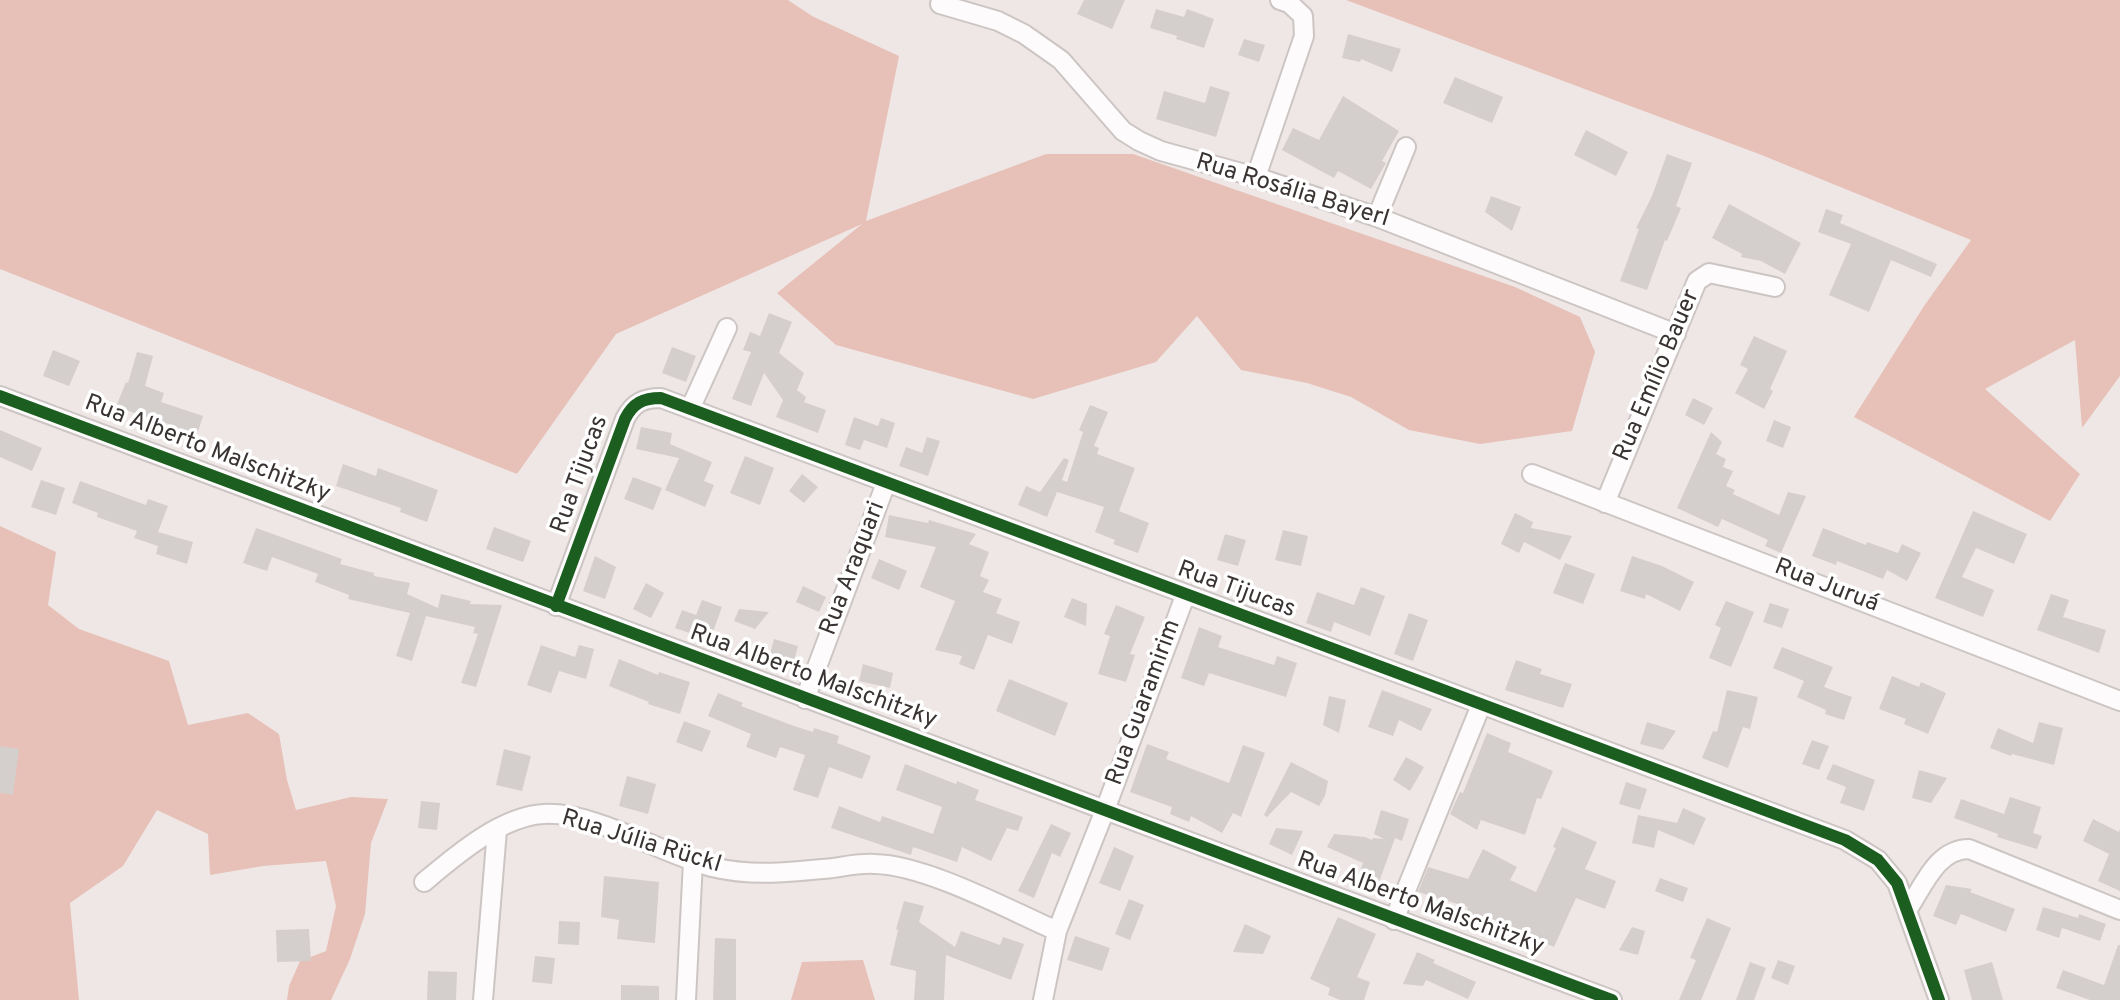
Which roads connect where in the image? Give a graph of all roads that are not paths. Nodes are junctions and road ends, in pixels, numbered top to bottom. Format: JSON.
{"nodes":[{"id":1,"x":1280,"y":0,"type":"edge"},
{"id":2,"x":940,"y":4,"type":"dead end"},
{"id":3,"x":1406,"y":147,"type":"dead end"},
{"id":4,"x":1256,"y":177,"type":"junction"},
{"id":5,"x":1377,"y":217,"type":"junction"},
{"id":6,"x":1775,"y":287,"type":"dead end"},
{"id":7,"x":727,"y":328,"type":"dead end"},
{"id":8,"x":1676,"y":334,"type":"junction"},
{"id":9,"x":0,"y":396,"type":"edge"},
{"id":10,"x":690,"y":409,"type":"junction"},
{"id":11,"x":1532,"y":474,"type":"dead end"},
{"id":12,"x":886,"y":483,"type":"junction"},
{"id":13,"x":1605,"y":503,"type":"junction"},
{"id":14,"x":1185,"y":596,"type":"junction"},
{"id":15,"x":556,"y":606,"type":"junction"},
{"id":16,"x":805,"y":699,"type":"junction"},
{"id":17,"x":2120,"y":701,"type":"edge"},
{"id":18,"x":1481,"y":705,"type":"junction"},
{"id":19,"x":1105,"y":810,"type":"junction"},
{"id":20,"x":497,"y":830,"type":"junction"},
{"id":21,"x":693,"y":861,"type":"junction"},
{"id":22,"x":424,"y":882,"type":"dead end"},
{"id":23,"x":1908,"y":909,"type":"junction"},
{"id":24,"x":2120,"y":910,"type":"edge"},
{"id":25,"x":1394,"y":920,"type":"junction"},
{"id":26,"x":1057,"y":931,"type":"junction"},
{"id":27,"x":483,"y":1000,"type":"edge"},
{"id":28,"x":686,"y":1000,"type":"edge"},
{"id":29,"x":1043,"y":1000,"type":"edge"},
{"id":30,"x":1612,"y":1000,"type":"edge"},
{"id":31,"x":1939,"y":1000,"type":"edge"}],
"edges":[{"from":1,"to":4,"type":"street"},
{"from":2,"to":4,"type":"street","name":"Rua Rosália Bayerl"},
{"from":3,"to":5,"type":"street"},
{"from":4,"to":5,"type":"street","name":"Rua Rosália Bayerl"},
{"from":5,"to":8,"type":"street","name":"Rua Rosália Bayerl"},
{"from":6,"to":8,"type":"street","name":"Rua Emílio Bauer"},
{"from":7,"to":10,"type":"street"},
{"from":8,"to":13,"type":"street","name":"Rua Emílio Bauer"},
{"from":9,"to":15,"type":"street","name":"Rua Alberto Malschitzky"},
{"from":10,"to":12,"type":"street","name":"Rua Tijucas"},
{"from":10,"to":15,"type":"street","name":"Rua Tijucas"},
{"from":11,"to":13,"type":"street","name":"Rua Juruá"},
{"from":12,"to":14,"type":"street","name":"Rua Tijucas"},
{"from":12,"to":16,"type":"street","name":"Rua Araquari"},
{"from":13,"to":17,"type":"street","name":"Rua Juruá"},
{"from":14,"to":18,"type":"street","name":"Rua Tijucas"},
{"from":14,"to":19,"type":"street","name":"Rua Guaramirim"},
{"from":15,"to":16,"type":"street","name":"Rua Alberto Malschitzky"},
{"from":16,"to":19,"type":"street","name":"Rua Alberto Malschitzky"},
{"from":18,"to":23,"type":"street","name":"Rua Tijucas"},
{"from":18,"to":25,"type":"street"},
{"from":19,"to":25,"type":"street","name":"Rua Alberto Malschitzky"},
{"from":19,"to":26,"type":"street","name":"Rua Guaramirim"},
{"from":20,"to":21,"type":"street","name":"Rua Júlia Rückl"},
{"from":20,"to":22,"type":"street","name":"Rua Júlia Rückl"},
{"from":20,"to":27,"type":"street"},
{"from":21,"to":26,"type":"street","name":"Rua Júlia Rückl"},
{"from":21,"to":28,"type":"street"},
{"from":23,"to":24,"type":"street"},
{"from":23,"to":31,"type":"street","name":"Rua Tijucas"},
{"from":25,"to":30,"type":"street","name":"Rua Alberto Malschitzky"},
{"from":26,"to":29,"type":"street","name":"Rua Guaramirim"}]}
